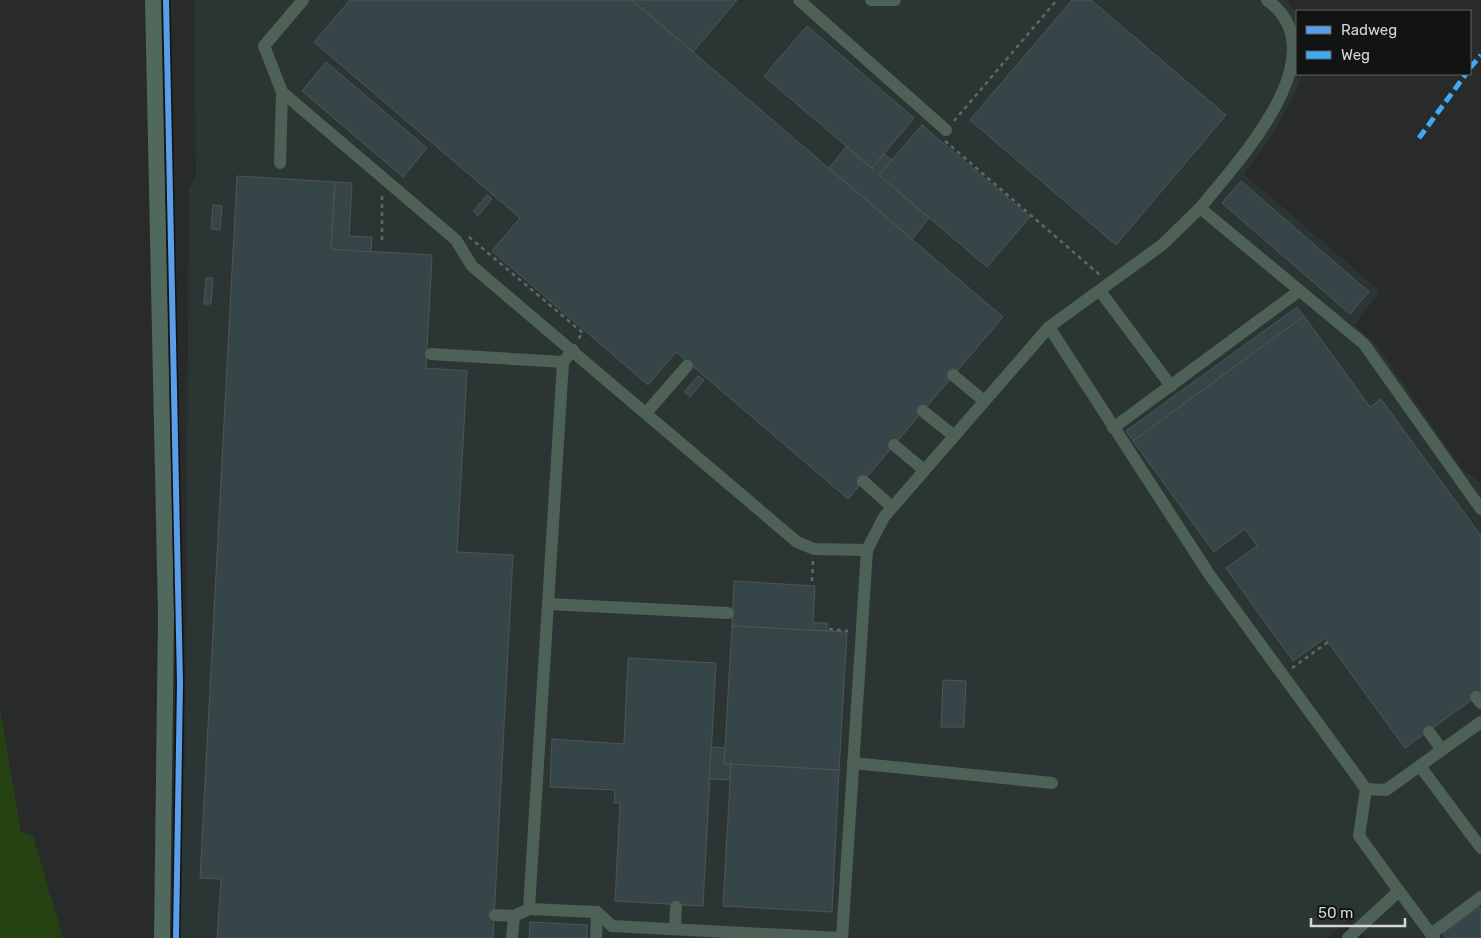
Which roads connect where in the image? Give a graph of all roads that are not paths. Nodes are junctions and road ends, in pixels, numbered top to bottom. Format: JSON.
{"nodes":[{"id":1,"x":153,"y":0,"type":"edge"},
{"id":2,"x":302,"y":0,"type":"edge"},
{"id":3,"x":799,"y":0,"type":"edge"},
{"id":4,"x":871,"y":0,"type":"edge"},
{"id":5,"x":895,"y":0,"type":"edge"},
{"id":6,"x":1267,"y":0,"type":"edge"},
{"id":7,"x":282,"y":92,"type":"junction"},
{"id":8,"x":946,"y":130,"type":"road end"},
{"id":9,"x":280,"y":163,"type":"dead end"},
{"id":10,"x":1200,"y":208,"type":"junction"},
{"id":11,"x":1104,"y":289,"type":"junction"},
{"id":12,"x":1299,"y":291,"type":"junction"},
{"id":13,"x":1049,"y":327,"type":"junction"},
{"id":14,"x":573,"y":350,"type":"junction"},
{"id":15,"x":432,"y":354,"type":"dead end"},
{"id":16,"x":563,"y":362,"type":"junction"},
{"id":17,"x":687,"y":366,"type":"dead end"},
{"id":18,"x":953,"y":375,"type":"dead end"},
{"id":19,"x":1170,"y":386,"type":"junction"},
{"id":20,"x":984,"y":401,"type":"junction"},
{"id":21,"x":923,"y":411,"type":"dead end"},
{"id":22,"x":646,"y":413,"type":"junction"},
{"id":23,"x":1114,"y":428,"type":"junction"},
{"id":24,"x":954,"y":436,"type":"junction"},
{"id":25,"x":894,"y":445,"type":"dead end"},
{"id":26,"x":924,"y":470,"type":"junction"},
{"id":27,"x":863,"y":481,"type":"dead end"},
{"id":28,"x":892,"y":507,"type":"junction"},
{"id":29,"x":1481,"y":509,"type":"edge"},
{"id":30,"x":867,"y":550,"type":"junction"},
{"id":31,"x":548,"y":604,"type":"junction"},
{"id":32,"x":728,"y":613,"type":"dead end"},
{"id":33,"x":1481,"y":722,"type":"edge"},
{"id":34,"x":1429,"y":732,"type":"dead end"},
{"id":35,"x":1442,"y":750,"type":"junction"},
{"id":36,"x":853,"y":763,"type":"junction"},
{"id":37,"x":1420,"y":766,"type":"junction"},
{"id":38,"x":1052,"y":783,"type":"dead end"},
{"id":39,"x":1366,"y":789,"type":"junction"},
{"id":40,"x":1481,"y":848,"type":"edge"},
{"id":41,"x":1399,"y":890,"type":"junction"},
{"id":42,"x":1481,"y":897,"type":"edge"},
{"id":43,"x":676,"y":907,"type":"dead end"},
{"id":44,"x":529,"y":909,"type":"junction"},
{"id":45,"x":597,"y":912,"type":"junction"},
{"id":46,"x":494,"y":915,"type":"dead end"},
{"id":47,"x":514,"y":916,"type":"junction"},
{"id":48,"x":675,"y":929,"type":"junction"},
{"id":49,"x":776,"y":936,"type":"edge"},
{"id":50,"x":1433,"y":936,"type":"edge"},
{"id":51,"x":162,"y":938,"type":"edge"},
{"id":52,"x":512,"y":938,"type":"edge"},
{"id":53,"x":596,"y":938,"type":"edge"},
{"id":54,"x":842,"y":938,"type":"edge"},
{"id":55,"x":1348,"y":938,"type":"edge"}],
"edges":[{"from":1,"to":51,"type":"main road"},
{"from":2,"to":7,"type":"lane"},
{"from":3,"to":8,"type":"lane"},
{"from":4,"to":5,"type":"lane"},
{"from":6,"to":10,"type":"lane"},
{"from":7,"to":9,"type":"lane"},
{"from":7,"to":14,"type":"lane"},
{"from":10,"to":11,"type":"lane"},
{"from":10,"to":12,"type":"lane"},
{"from":11,"to":13,"type":"lane"},
{"from":11,"to":19,"type":"lane"},
{"from":12,"to":19,"type":"lane"},
{"from":12,"to":29,"type":"lane"},
{"from":13,"to":20,"type":"lane"},
{"from":13,"to":23,"type":"lane"},
{"from":14,"to":16,"type":"lane"},
{"from":14,"to":22,"type":"lane"},
{"from":15,"to":16,"type":"lane"},
{"from":16,"to":31,"type":"lane"},
{"from":17,"to":22,"type":"lane"},
{"from":18,"to":20,"type":"lane"},
{"from":19,"to":23,"type":"lane"},
{"from":20,"to":24,"type":"lane"},
{"from":21,"to":24,"type":"lane"},
{"from":22,"to":30,"type":"lane"},
{"from":23,"to":39,"type":"lane"},
{"from":24,"to":26,"type":"lane"},
{"from":25,"to":26,"type":"lane"},
{"from":26,"to":28,"type":"lane"},
{"from":27,"to":28,"type":"lane"},
{"from":28,"to":30,"type":"lane"},
{"from":30,"to":36,"type":"lane"},
{"from":31,"to":32,"type":"lane"},
{"from":31,"to":44,"type":"lane"},
{"from":33,"to":35,"type":"lane"},
{"from":34,"to":35,"type":"lane"},
{"from":35,"to":37,"type":"lane"},
{"from":36,"to":38,"type":"lane"},
{"from":36,"to":54,"type":"lane"},
{"from":37,"to":39,"type":"lane"},
{"from":37,"to":40,"type":"lane"},
{"from":39,"to":41,"type":"lane"},
{"from":41,"to":50,"type":"lane"},
{"from":41,"to":55,"type":"lane"},
{"from":42,"to":50,"type":"lane"},
{"from":43,"to":48,"type":"lane"},
{"from":44,"to":45,"type":"lane"},
{"from":44,"to":47,"type":"lane"},
{"from":45,"to":48,"type":"lane"},
{"from":45,"to":53,"type":"lane"},
{"from":46,"to":47,"type":"lane"},
{"from":47,"to":52,"type":"lane"},
{"from":48,"to":49,"type":"lane"},
{"from":49,"to":54,"type":"lane"}]}
